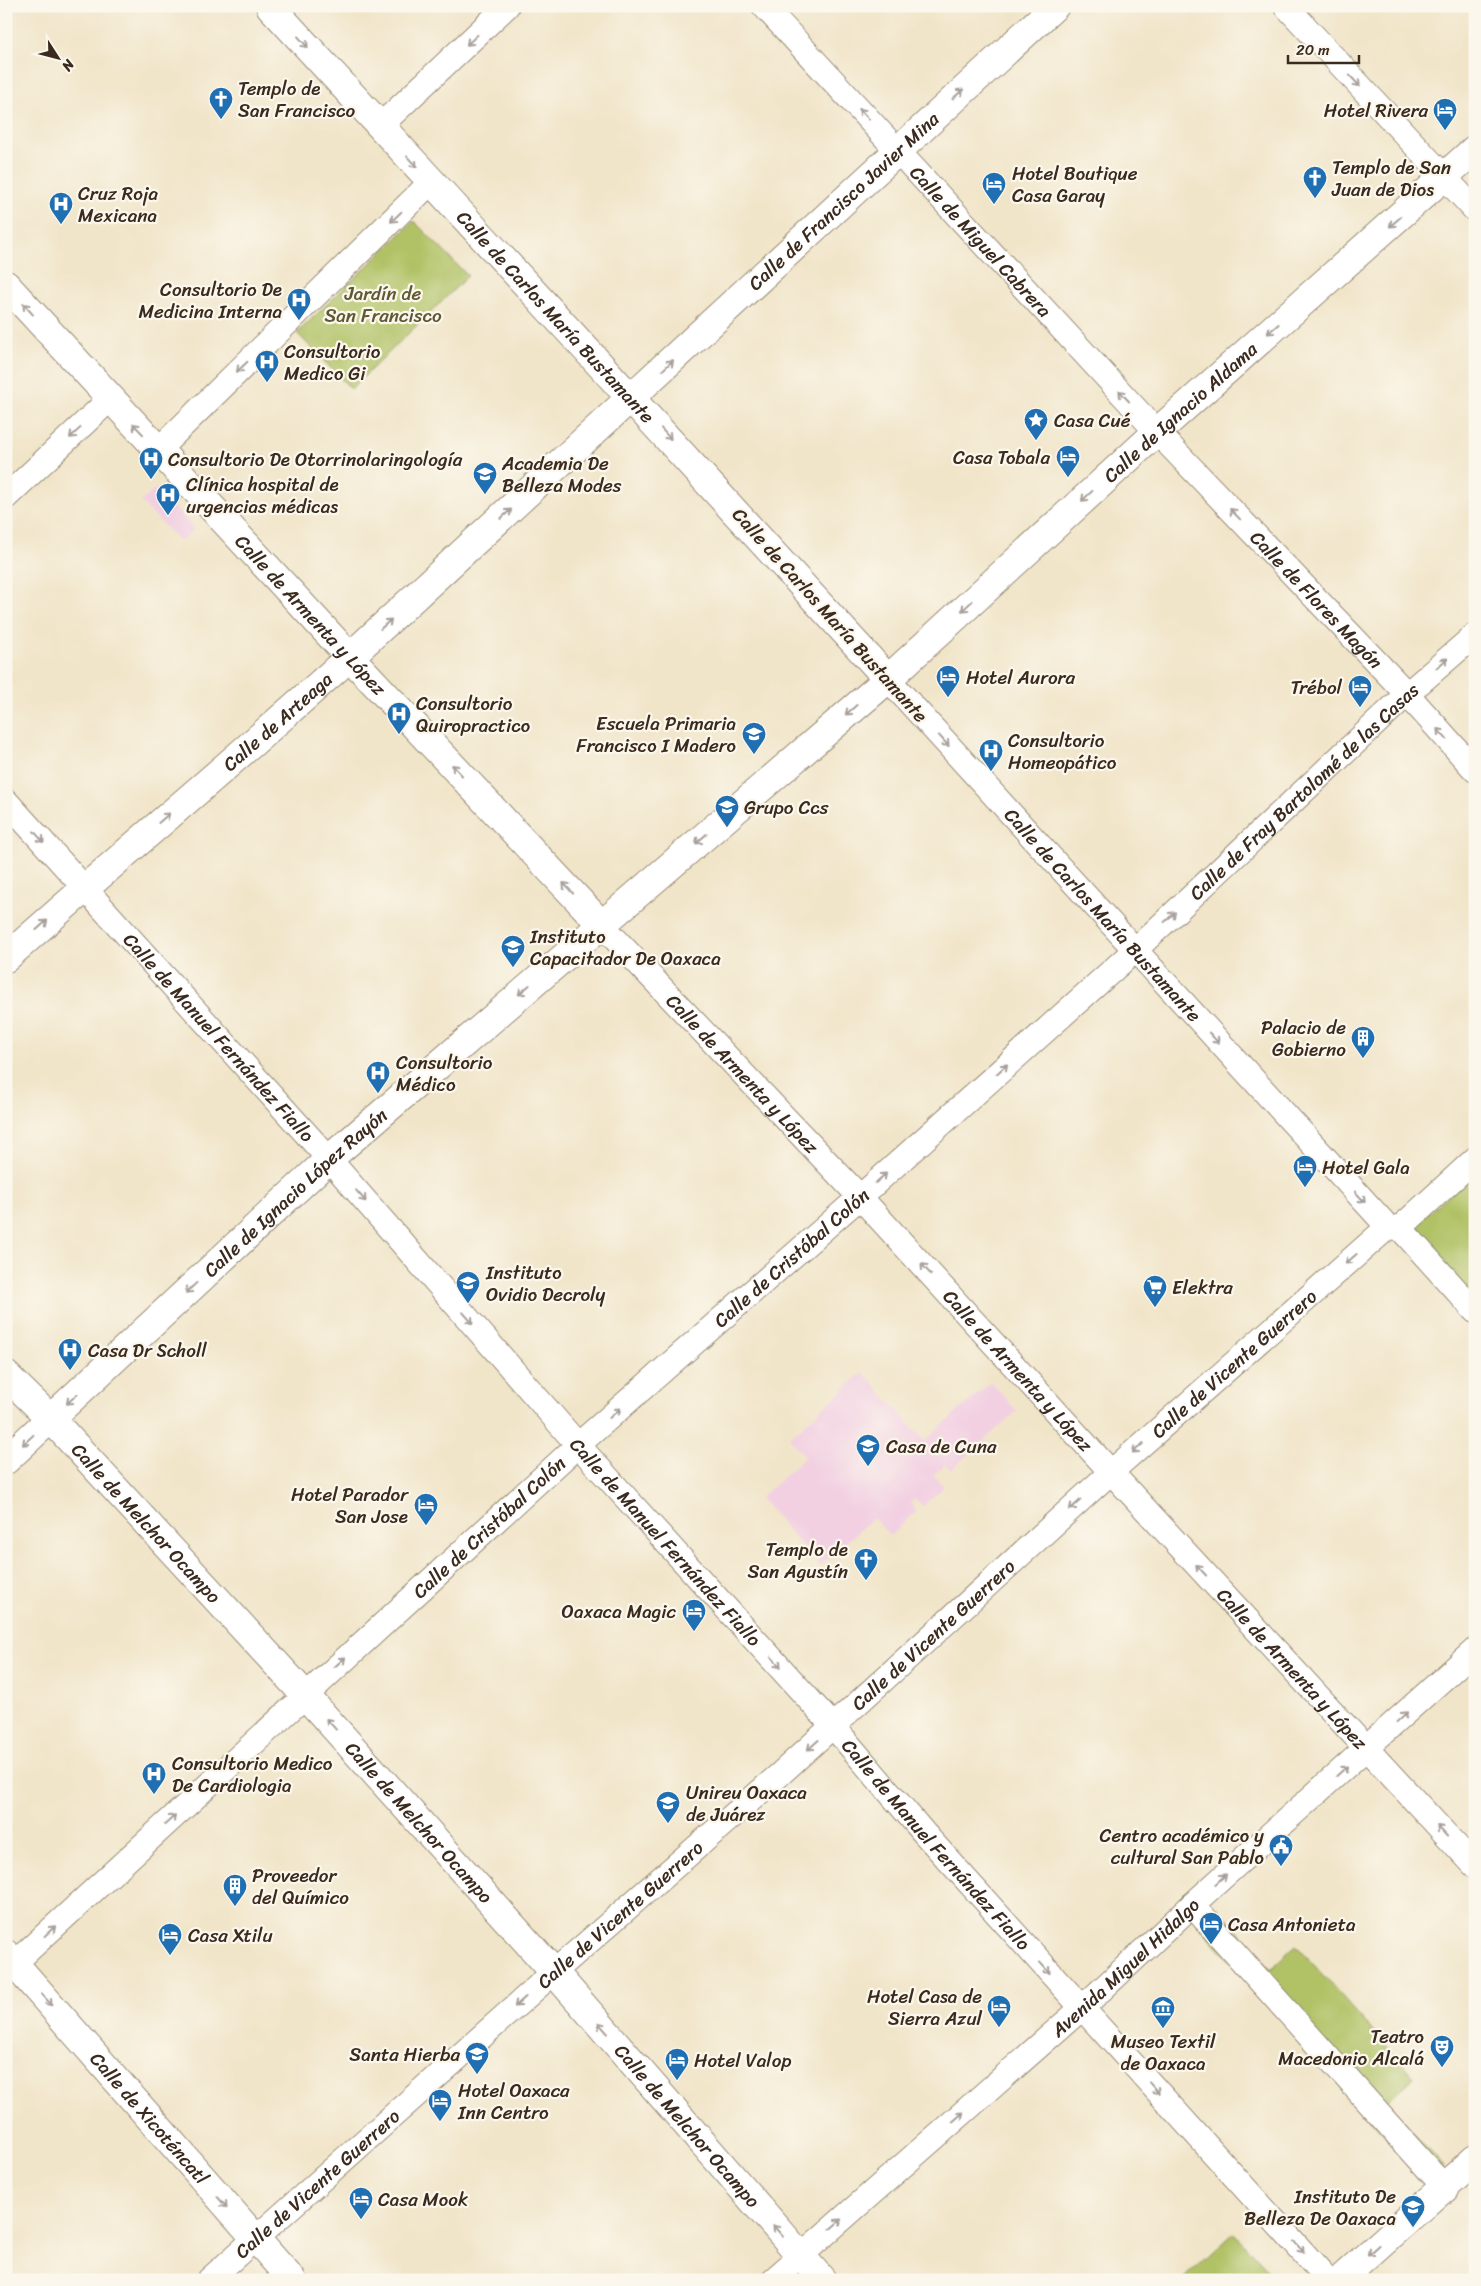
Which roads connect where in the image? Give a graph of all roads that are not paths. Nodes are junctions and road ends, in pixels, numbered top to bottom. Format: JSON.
{"nodes":[{"id":1,"x":270,"y":6,"type":"edge"},
{"id":2,"x":508,"y":6,"type":"edge"},
{"id":3,"x":764,"y":6,"type":"edge"},
{"id":4,"x":1055,"y":6,"type":"edge"},
{"id":5,"x":1286,"y":6,"type":"edge"},
{"id":6,"x":380,"y":126,"type":"junction"},
{"id":7,"x":1475,"y":149,"type":"edge"},
{"id":8,"x":896,"y":150,"type":"junction"},
{"id":9,"x":1445,"y":178,"type":"junction"},
{"id":10,"x":430,"y":182,"type":"junction"},
{"id":11,"x":1475,"y":210,"type":"edge"},
{"id":12,"x":6,"y":285,"type":"edge"},
{"id":13,"x":633,"y":398,"type":"junction"},
{"id":14,"x":110,"y":399,"type":"junction"},
{"id":15,"x":1157,"y":432,"type":"junction"},
{"id":16,"x":158,"y":450,"type":"junction"},
{"id":17,"x":6,"y":497,"type":"edge"},
{"id":18,"x":1475,"y":635,"type":"edge"},
{"id":19,"x":350,"y":657,"type":"junction"},
{"id":20,"x":888,"y":679,"type":"junction"},
{"id":21,"x":1406,"y":694,"type":"junction"},
{"id":22,"x":1475,"y":770,"type":"edge"},
{"id":23,"x":6,"y":801,"type":"edge"},
{"id":24,"x":85,"y":887,"type":"junction"},
{"id":25,"x":602,"y":924,"type":"junction"},
{"id":26,"x":1134,"y":950,"type":"junction"},
{"id":27,"x":6,"y":958,"type":"edge"},
{"id":28,"x":329,"y":1159,"type":"junction"},
{"id":29,"x":1475,"y":1159,"type":"edge"},
{"id":30,"x":860,"y":1197,"type":"junction"},
{"id":31,"x":1394,"y":1227,"type":"junction"},
{"id":32,"x":1475,"y":1311,"type":"edge"},
{"id":33,"x":6,"y":1375,"type":"edge"},
{"id":34,"x":51,"y":1419,"type":"junction"},
{"id":35,"x":578,"y":1445,"type":"junction"},
{"id":36,"x":6,"y":1460,"type":"edge"},
{"id":37,"x":1110,"y":1472,"type":"junction"},
{"id":38,"x":1475,"y":1650,"type":"edge"},
{"id":39,"x":305,"y":1695,"type":"junction"},
{"id":40,"x":833,"y":1726,"type":"junction"},
{"id":41,"x":1366,"y":1750,"type":"junction"},
{"id":42,"x":1475,"y":1866,"type":"edge"},
{"id":43,"x":1192,"y":1904,"type":"junction"},
{"id":44,"x":9,"y":1963,"type":"edge"},
{"id":45,"x":554,"y":1972,"type":"junction"},
{"id":46,"x":1082,"y":2008,"type":"junction"},
{"id":47,"x":1475,"y":2159,"type":"edge"},
{"id":48,"x":1446,"y":2188,"type":"junction"},
{"id":49,"x":255,"y":2239,"type":"junction"},
{"id":50,"x":800,"y":2256,"type":"junction"},
{"id":51,"x":209,"y":2280,"type":"edge"},
{"id":52,"x":292,"y":2280,"type":"edge"},
{"id":53,"x":773,"y":2280,"type":"edge"},
{"id":54,"x":822,"y":2280,"type":"edge"},
{"id":55,"x":1328,"y":2280,"type":"edge"},
{"id":56,"x":1340,"y":2280,"type":"edge"}],
"edges":[{"from":1,"to":6,"type":"street","name":"Calle de Carlos María Bustamante","one_way":true},
{"from":2,"to":6,"type":"street","one_way":true},
{"from":8,"to":3,"type":"street","name":"Calle de Miguel Cabrera","one_way":true},
{"from":8,"to":4,"type":"street","name":"Calle de Francisco Javier Mina","one_way":true},
{"from":5,"to":9,"type":"street","one_way":true},
{"from":6,"to":10,"type":"street","name":"Calle de Carlos María Bustamante","one_way":true},
{"from":7,"to":9,"type":"street","name":"Calle de Ignacio Aldama"},
{"from":13,"to":8,"type":"street","name":"Calle de Francisco Javier Mina","one_way":true},
{"from":15,"to":8,"type":"street","name":"Calle de Miguel Cabrera","one_way":true},
{"from":9,"to":11,"type":"street"},
{"from":9,"to":15,"type":"street","name":"Calle de Ignacio Aldama","one_way":true},
{"from":10,"to":13,"type":"street","name":"Calle de Carlos María Bustamante"},
{"from":10,"to":16,"type":"street","one_way":true},
{"from":14,"to":12,"type":"street","name":"Calle de Armenta y López","one_way":true},
{"from":19,"to":13,"type":"street","name":"Calle de Arteaga","one_way":true},
{"from":13,"to":20,"type":"street","name":"Calle de Carlos María Bustamante","one_way":true},
{"from":16,"to":14,"type":"street","name":"Calle de Armenta y López","one_way":true},
{"from":14,"to":17,"type":"street","one_way":true},
{"from":15,"to":20,"type":"street","name":"Calle de Ignacio Aldama","one_way":true},
{"from":21,"to":15,"type":"street","name":"Calle de Flores Magón","one_way":true},
{"from":16,"to":19,"type":"street","name":"Calle de Armenta y López"},
{"from":21,"to":18,"type":"street","name":"Calle de Fray Bartolomé de las Casas","one_way":true},
{"from":24,"to":19,"type":"street","name":"Calle de Arteaga","one_way":true},
{"from":25,"to":19,"type":"street","name":"Calle de Armenta y López","one_way":true},
{"from":20,"to":25,"type":"street","name":"Calle de Ignacio López Rayón","one_way":true},
{"from":20,"to":26,"type":"street","name":"Calle de Carlos María Bustamante","one_way":true},
{"from":22,"to":21,"type":"street","name":"Calle de Flores Magón","one_way":true},
{"from":26,"to":21,"type":"street","name":"Calle de Fray Bartolomé de las Casas","one_way":true},
{"from":23,"to":24,"type":"street","name":"Calle de Manuel Fernández Fiallo","one_way":true},
{"from":27,"to":24,"type":"street","name":"Calle de Arteaga","one_way":true},
{"from":24,"to":28,"type":"street","name":"Calle de Manuel Fernández Fiallo"},
{"from":25,"to":28,"type":"street","name":"Calle de Ignacio López Rayón","one_way":true},
{"from":25,"to":30,"type":"street","name":"Calle de Armenta y López"},
{"from":30,"to":26,"type":"street","name":"Calle de Cristóbal Colón","one_way":true},
{"from":26,"to":31,"type":"street","name":"Calle de Carlos María Bustamante","one_way":true},
{"from":28,"to":34,"type":"street","name":"Calle de Ignacio López Rayón","one_way":true},
{"from":28,"to":35,"type":"street","name":"Calle de Manuel Fernández Fiallo","one_way":true},
{"from":29,"to":31,"type":"street","name":"Calle de Vicente Guerrero"},
{"from":35,"to":30,"type":"street","name":"Calle de Cristóbal Colón","one_way":true},
{"from":37,"to":30,"type":"street","name":"Calle de Armenta y López","one_way":true},
{"from":31,"to":32,"type":"street","name":"Calle de Carlos María Bustamante"},
{"from":31,"to":37,"type":"street","name":"Calle de Vicente Guerrero","one_way":true},
{"from":33,"to":34,"type":"street","name":"Calle de Melchor Ocampo"},
{"from":34,"to":36,"type":"street","name":"Calle de Ignacio López Rayón","one_way":true},
{"from":34,"to":39,"type":"street","name":"Calle de Melchor Ocampo"},
{"from":39,"to":35,"type":"street","name":"Calle de Cristóbal Colón","one_way":true},
{"from":35,"to":40,"type":"street","name":"Calle de Manuel Fernández Fiallo","one_way":true},
{"from":37,"to":40,"type":"street","name":"Calle de Vicente Guerrero","one_way":true},
{"from":41,"to":37,"type":"street","name":"Calle de Armenta y López","one_way":true},
{"from":41,"to":38,"type":"street","name":"Avenida Miguel Hidalgo","one_way":true},
{"from":44,"to":39,"type":"street","name":"Calle de Cristóbal Colón","one_way":true},
{"from":45,"to":39,"type":"street","name":"Calle de Melchor Ocampo","one_way":true},
{"from":40,"to":45,"type":"street","name":"Calle de Vicente Guerrero","one_way":true},
{"from":40,"to":46,"type":"street","name":"Calle de Manuel Fernández Fiallo","one_way":true},
{"from":42,"to":41,"type":"street","name":"Calle de Armenta y López","one_way":true},
{"from":43,"to":41,"type":"street","name":"Avenida Miguel Hidalgo","one_way":true},
{"from":43,"to":46,"type":"street","name":"Avenida Miguel Hidalgo"},
{"from":43,"to":48,"type":"street"},
{"from":44,"to":49,"type":"street","name":"Calle de Xicoténcatl","one_way":true},
{"from":45,"to":49,"type":"street","name":"Calle de Vicente Guerrero","one_way":true},
{"from":50,"to":45,"type":"street","name":"Calle de Melchor Ocampo","one_way":true},
{"from":50,"to":46,"type":"street","name":"Avenida Miguel Hidalgo","one_way":true},
{"from":46,"to":55,"type":"street","name":"Calle de Manuel Fernández Fiallo","one_way":true},
{"from":47,"to":48,"type":"street"},
{"from":48,"to":56,"type":"street","one_way":true},
{"from":49,"to":51,"type":"street","name":"Calle de Vicente Guerrero"},
{"from":49,"to":52,"type":"street","name":"Calle de Xicoténcatl"},
{"from":50,"to":53,"type":"street","name":"Avenida Miguel Hidalgo"},
{"from":50,"to":54,"type":"street","name":"Calle de Melchor Ocampo"}]}
